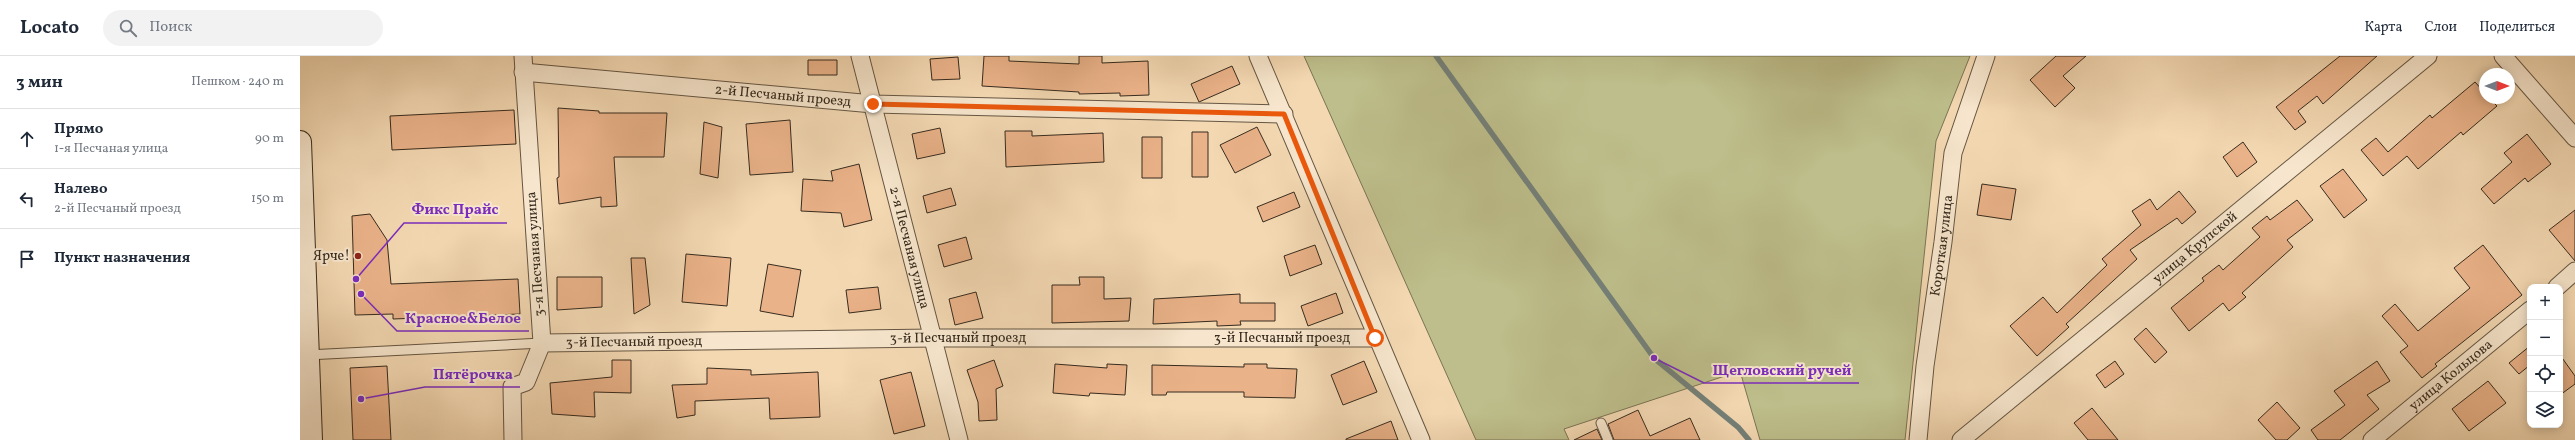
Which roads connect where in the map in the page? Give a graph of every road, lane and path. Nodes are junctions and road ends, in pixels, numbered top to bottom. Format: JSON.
{"nodes":[{"id":1,"x":860,"y":56,"type":"edge"},
{"id":2,"x":1258,"y":56,"type":"edge"},
{"id":3,"x":1986,"y":56,"type":"edge"},
{"id":4,"x":2428,"y":56,"type":"edge"},
{"id":5,"x":2503,"y":56,"type":"edge"},
{"id":6,"x":523,"y":64,"type":"edge"},
{"id":7,"x":873,"y":104,"type":"junction"},
{"id":8,"x":1284,"y":114,"type":"junction"},
{"id":9,"x":2575,"y":138,"type":"edge"},
{"id":10,"x":300,"y":142,"type":"edge"},
{"id":11,"x":2575,"y":271,"type":"edge"},
{"id":12,"x":2560,"y":284,"type":"edge"},
{"id":13,"x":302,"y":286,"type":"edge"},
{"id":14,"x":2527,"y":312,"type":"edge"},
{"id":15,"x":934,"y":338,"type":"junction"},
{"id":16,"x":1375,"y":338,"type":"junction"},
{"id":17,"x":542,"y":343,"type":"junction"},
{"id":18,"x":304,"y":355,"type":"edge"},
{"id":19,"x":1601,"y":423,"type":"dead end"},
{"id":20,"x":311,"y":440,"type":"edge"},
{"id":21,"x":513,"y":440,"type":"edge"},
{"id":22,"x":959,"y":440,"type":"edge"},
{"id":23,"x":1420,"y":440,"type":"edge"},
{"id":24,"x":1608,"y":440,"type":"edge"},
{"id":25,"x":1918,"y":440,"type":"edge"},
{"id":26,"x":1961,"y":440,"type":"edge"},
{"id":27,"x":2372,"y":440,"type":"edge"}],
"edges":[{"from":1,"to":7,"type":"street","name":"2-я Песчаная улица"},
{"from":2,"to":8,"type":"street"},
{"from":3,"to":25,"type":"street","name":"Короткая улица"},
{"from":4,"to":26,"type":"street","name":"улица Крупской"},
{"from":5,"to":9,"type":"street"},
{"from":6,"to":7,"type":"street","name":"2-й Песчаный проезд"},
{"from":6,"to":17,"type":"street","name":"3-я Песчаная улица"},
{"from":7,"to":8,"type":"street","name":"2-й Песчаный проезд"},
{"from":7,"to":15,"type":"street","name":"2-я Песчаная улица"},
{"from":8,"to":16,"type":"street"},
{"from":10,"to":13,"type":"main road"},
{"from":11,"to":12,"type":"street"},
{"from":13,"to":18,"type":"main road"},
{"from":14,"to":27,"type":"street","name":"улица Кольцова"},
{"from":15,"to":16,"type":"street","name":"3-й Песчаный проезд"},
{"from":15,"to":17,"type":"street","name":"3-й Песчаный проезд"},
{"from":15,"to":22,"type":"street","name":"2-я Песчаная улица"},
{"from":16,"to":23,"type":"street"},
{"from":17,"to":18,"type":"lane"},
{"from":17,"to":21,"type":"street","name":"3-я Песчаная улица"},
{"from":18,"to":20,"type":"main road"},
{"from":19,"to":24,"type":"lane"}]}
